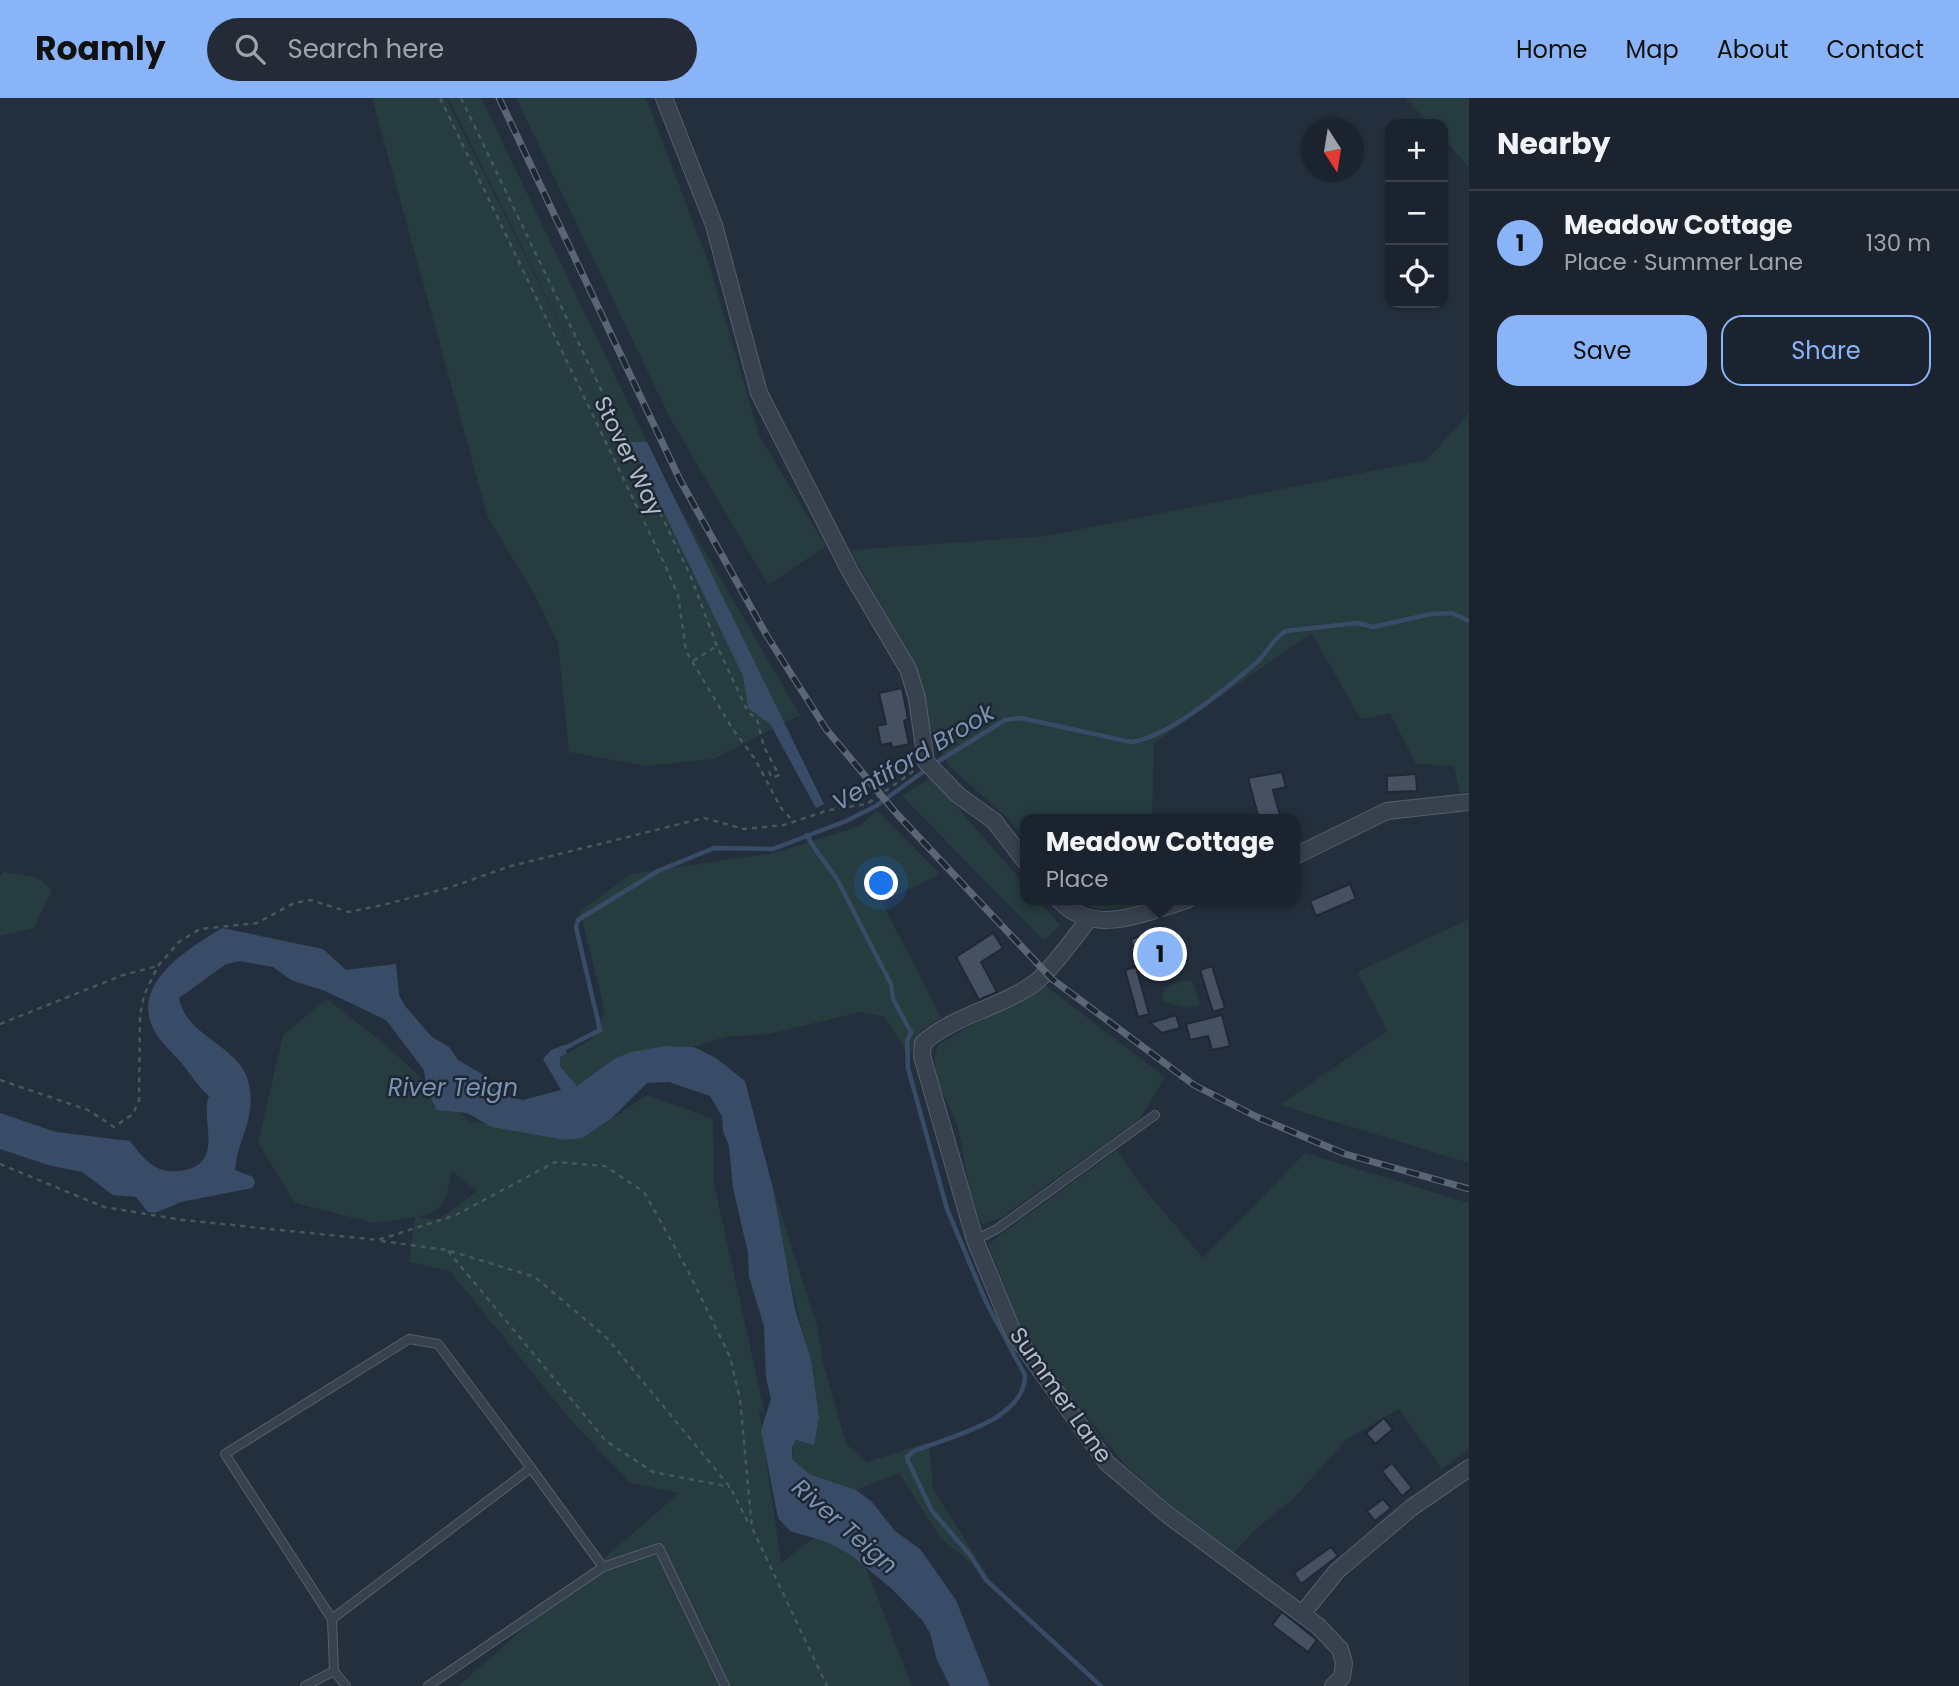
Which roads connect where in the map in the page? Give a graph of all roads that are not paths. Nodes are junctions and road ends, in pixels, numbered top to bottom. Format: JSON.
{"nodes":[{"id":1,"x":664,"y":98,"type":"edge"},
{"id":2,"x":1469,"y":802,"type":"edge"},
{"id":3,"x":1300,"y":854,"type":"edge"},
{"id":4,"x":1020,"y":855,"type":"edge"},
{"id":5,"x":1064,"y":905,"type":"edge"},
{"id":6,"x":1168,"y":905,"type":"edge"},
{"id":7,"x":1088,"y":920,"type":"junction"},
{"id":8,"x":1155,"y":1115,"type":"dead end"},
{"id":9,"x":975,"y":1240,"type":"junction"},
{"id":10,"x":531,"y":1468,"type":"junction"},
{"id":11,"x":1469,"y":1468,"type":"edge"},
{"id":12,"x":603,"y":1567,"type":"junction"},
{"id":13,"x":1302,"y":1614,"type":"junction"},
{"id":14,"x":332,"y":1619,"type":"junction"},
{"id":15,"x":334,"y":1671,"type":"junction"},
{"id":16,"x":304,"y":1686,"type":"edge"},
{"id":17,"x":345,"y":1686,"type":"edge"},
{"id":18,"x":428,"y":1686,"type":"edge"},
{"id":19,"x":724,"y":1686,"type":"edge"},
{"id":20,"x":1333,"y":1686,"type":"edge"}],
"edges":[{"from":1,"to":4,"type":"street"},
{"from":2,"to":3,"type":"street"},
{"from":5,"to":7,"type":"street"},
{"from":6,"to":7,"type":"street"},
{"from":7,"to":9,"type":"street","name":"Summer Lane"},
{"from":8,"to":9,"type":"lane"},
{"from":9,"to":13,"type":"street","name":"Summer Lane"},
{"from":10,"to":12,"type":"lane"},
{"from":10,"to":14,"type":"lane"},
{"from":10,"to":14,"type":"lane"},
{"from":11,"to":13,"type":"street"},
{"from":12,"to":18,"type":"lane"},
{"from":12,"to":19,"type":"lane"},
{"from":13,"to":20,"type":"street","name":"Summer Lane"},
{"from":14,"to":15,"type":"lane"},
{"from":15,"to":16,"type":"lane"},
{"from":15,"to":17,"type":"lane"}]}
